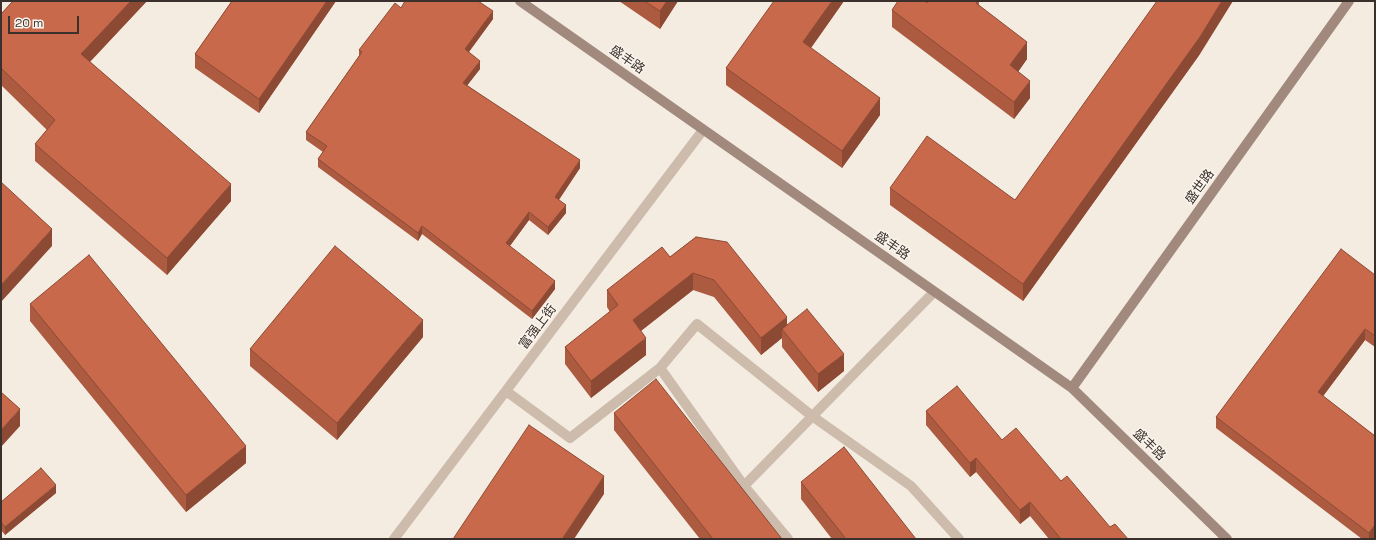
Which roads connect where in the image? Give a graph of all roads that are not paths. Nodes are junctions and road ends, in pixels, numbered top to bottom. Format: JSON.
{"nodes":[{"id":1,"x":520,"y":1,"type":"edge"},
{"id":2,"x":1349,"y":1,"type":"edge"},
{"id":3,"x":703,"y":130,"type":"junction"},
{"id":4,"x":934,"y":292,"type":"junction"},
{"id":5,"x":660,"y":368,"type":"junction"},
{"id":6,"x":1072,"y":388,"type":"junction"},
{"id":7,"x":506,"y":390,"type":"junction"},
{"id":8,"x":812,"y":416,"type":"junction"},
{"id":9,"x":744,"y":486,"type":"junction"},
{"id":10,"x":394,"y":539,"type":"edge"},
{"id":11,"x":788,"y":539,"type":"edge"},
{"id":12,"x":959,"y":539,"type":"edge"},
{"id":13,"x":1227,"y":539,"type":"edge"}],
"edges":[{"from":1,"to":3,"type":"street","name":"盛丰路"},
{"from":2,"to":6,"type":"street","name":"盛世路"},
{"from":3,"to":4,"type":"street","name":"盛丰路"},
{"from":3,"to":7,"type":"street","name":"富强上街"},
{"from":4,"to":6,"type":"street","name":"盛丰路"},
{"from":4,"to":8,"type":"street"},
{"from":5,"to":7,"type":"street"},
{"from":5,"to":8,"type":"street"},
{"from":5,"to":9,"type":"street"},
{"from":6,"to":13,"type":"street","name":"盛丰路"},
{"from":7,"to":10,"type":"street","name":"富强上街"},
{"from":8,"to":9,"type":"street"},
{"from":8,"to":12,"type":"street"},
{"from":9,"to":11,"type":"street"}]}
